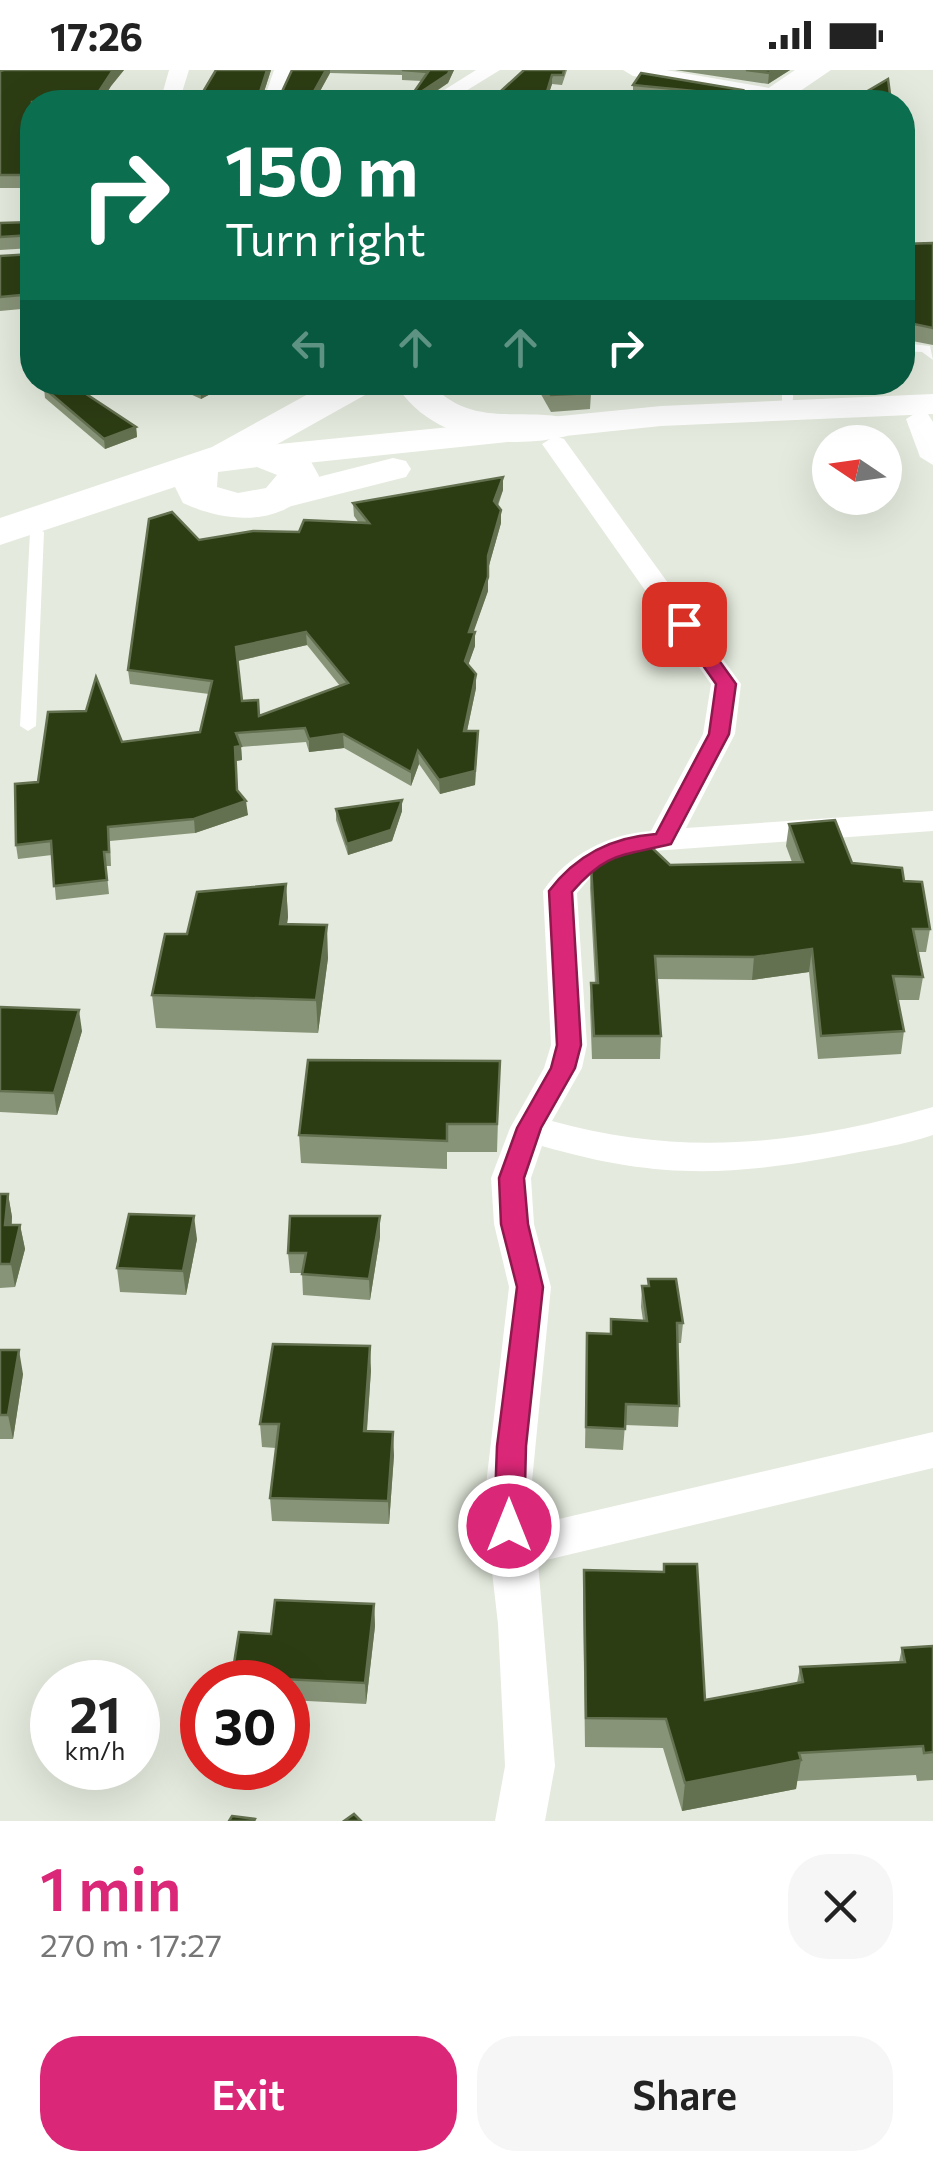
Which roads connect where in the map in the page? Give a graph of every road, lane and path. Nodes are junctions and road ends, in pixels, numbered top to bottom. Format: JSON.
{"nodes":[{"id":1,"x":490,"y":70,"type":"edge"},
{"id":2,"x":633,"y":70,"type":"edge"},
{"id":3,"x":816,"y":70,"type":"edge"},
{"id":4,"x":848,"y":70,"type":"edge"},
{"id":5,"x":456,"y":90,"type":"edge"},
{"id":6,"x":730,"y":90,"type":"edge"},
{"id":7,"x":791,"y":90,"type":"edge"},
{"id":8,"x":802,"y":90,"type":"edge"},
{"id":9,"x":336,"y":395,"type":"edge"},
{"id":10,"x":387,"y":395,"type":"edge"},
{"id":11,"x":423,"y":395,"type":"edge"},
{"id":12,"x":788,"y":396,"type":"edge"},
{"id":13,"x":929,"y":414,"type":"edge"},
{"id":14,"x":554,"y":436,"type":"junction"},
{"id":15,"x":933,"y":457,"type":"edge"},
{"id":16,"x":213,"y":462,"type":"junction"},
{"id":17,"x":289,"y":469,"type":"junction"},
{"id":18,"x":227,"y":505,"type":"junction"},
{"id":19,"x":12,"y":533,"type":"edge"},
{"id":20,"x":28,"y":726,"type":"dead end"},
{"id":21,"x":933,"y":820,"type":"edge"},
{"id":22,"x":663,"y":840,"type":"junction"},
{"id":23,"x":933,"y":1120,"type":"edge"},
{"id":24,"x":529,"y":1128,"type":"junction"},
{"id":25,"x":933,"y":1450,"type":"edge"},
{"id":26,"x":511,"y":1549,"type":"junction"},
{"id":27,"x":520,"y":1821,"type":"edge"}],
"edges":[{"from":1,"to":5,"type":"street"},
{"from":2,"to":6,"type":"street"},
{"from":3,"to":7,"type":"highway"},
{"from":4,"to":8,"type":"highway"},
{"from":9,"to":16,"type":"highway"},
{"from":10,"to":17,"type":"highway"},
{"from":11,"to":14,"type":"highway"},
{"from":12,"to":13,"type":"main road"},
{"from":12,"to":14,"type":"main road"},
{"from":13,"to":14,"type":"main road"},
{"from":13,"to":15,"type":"street"},
{"from":14,"to":17,"type":"main road"},
{"from":14,"to":17,"type":"main road"},
{"from":14,"to":22,"type":"street"},
{"from":16,"to":17,"type":"highway"},
{"from":16,"to":18,"type":"highway"},
{"from":16,"to":19,"type":"highway"},
{"from":17,"to":18,"type":"highway"},
{"from":18,"to":19,"type":"highway"},
{"from":19,"to":20,"type":"lane"},
{"from":21,"to":22,"type":"street"},
{"from":22,"to":24,"type":"street"},
{"from":23,"to":24,"type":"street"},
{"from":24,"to":26,"type":"street"},
{"from":25,"to":26,"type":"street"},
{"from":26,"to":27,"type":"street"}]}
